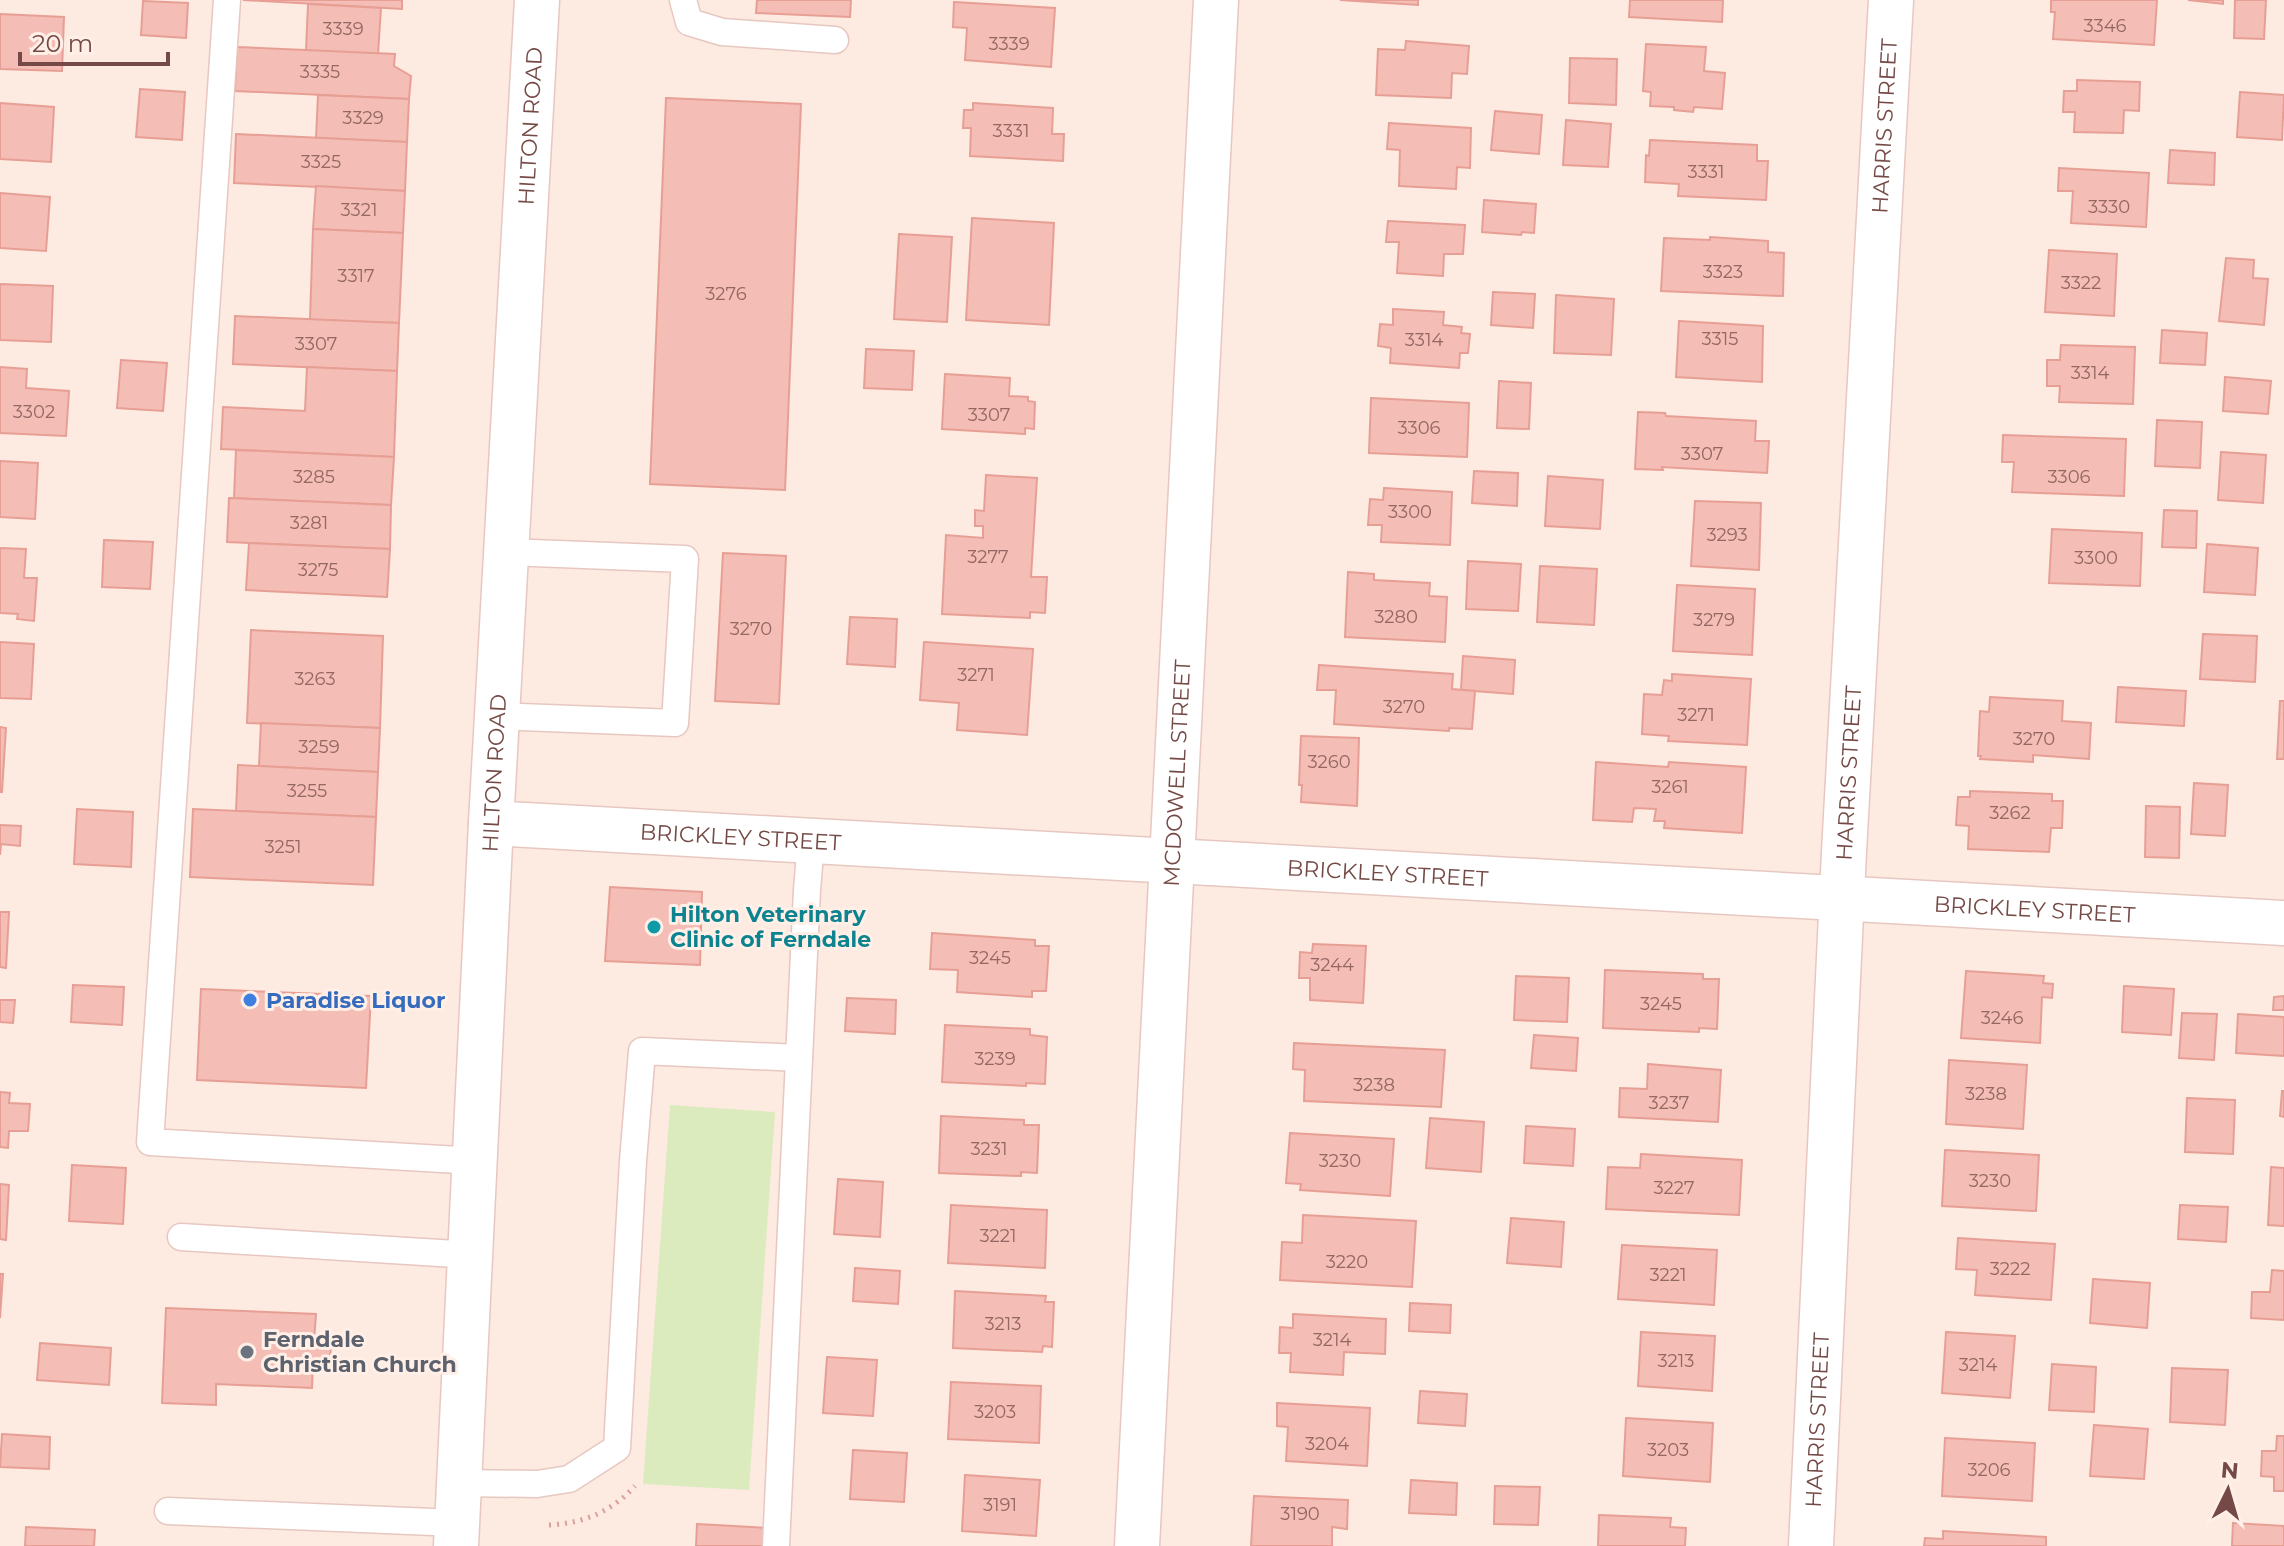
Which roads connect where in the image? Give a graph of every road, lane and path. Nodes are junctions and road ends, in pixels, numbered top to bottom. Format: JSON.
{"nodes":[{"id":1,"x":227,"y":0,"type":"edge"},
{"id":2,"x":537,"y":0,"type":"edge"},
{"id":3,"x":683,"y":0,"type":"edge"},
{"id":4,"x":1216,"y":0,"type":"edge"},
{"id":5,"x":1891,"y":0,"type":"edge"},
{"id":6,"x":835,"y":40,"type":"dead end"},
{"id":7,"x":506,"y":552,"type":"junction"},
{"id":8,"x":496,"y":716,"type":"junction"},
{"id":9,"x":491,"y":823,"type":"junction"},
{"id":10,"x":811,"y":842,"type":"junction"},
{"id":11,"x":1173,"y":862,"type":"junction"},
{"id":12,"x":1842,"y":900,"type":"junction"},
{"id":13,"x":2284,"y":923,"type":"edge"},
{"id":14,"x":799,"y":1058,"type":"junction"},
{"id":15,"x":476,"y":1161,"type":"junction"},
{"id":16,"x":181,"y":1237,"type":"dead end"},
{"id":17,"x":472,"y":1255,"type":"junction"},
{"id":18,"x":168,"y":1511,"type":"dead end"},
{"id":19,"x":458,"y":1517,"type":"edge"},
{"id":20,"x":776,"y":1546,"type":"edge"},
{"id":21,"x":1137,"y":1546,"type":"edge"},
{"id":22,"x":1811,"y":1546,"type":"edge"}],
"edges":[{"from":1,"to":15,"type":"lane"},
{"from":2,"to":7,"type":"street","name":"HILTON ROAD"},
{"from":3,"to":6,"type":"lane"},
{"from":4,"to":11,"type":"street","name":"MCDOWELL STREET"},
{"from":5,"to":12,"type":"street","name":"HARRIS STREET"},
{"from":7,"to":8,"type":"street","name":"HILTON ROAD"},
{"from":7,"to":8,"type":"lane"},
{"from":8,"to":9,"type":"street","name":"HILTON ROAD"},
{"from":9,"to":10,"type":"street","name":"BRICKLEY STREET"},
{"from":9,"to":15,"type":"street","name":"HILTON ROAD"},
{"from":10,"to":11,"type":"street","name":"BRICKLEY STREET"},
{"from":10,"to":14,"type":"lane"},
{"from":11,"to":12,"type":"street","name":"BRICKLEY STREET"},
{"from":11,"to":21,"type":"street","name":"MCDOWELL STREET"},
{"from":12,"to":13,"type":"street","name":"BRICKLEY STREET"},
{"from":12,"to":22,"type":"street","name":"HARRIS STREET"},
{"from":14,"to":19,"type":"lane"},
{"from":14,"to":20,"type":"lane"},
{"from":15,"to":17,"type":"street","name":"HILTON ROAD"},
{"from":16,"to":17,"type":"lane"},
{"from":17,"to":19,"type":"street","name":"HILTON ROAD"},
{"from":18,"to":19,"type":"lane"}]}
